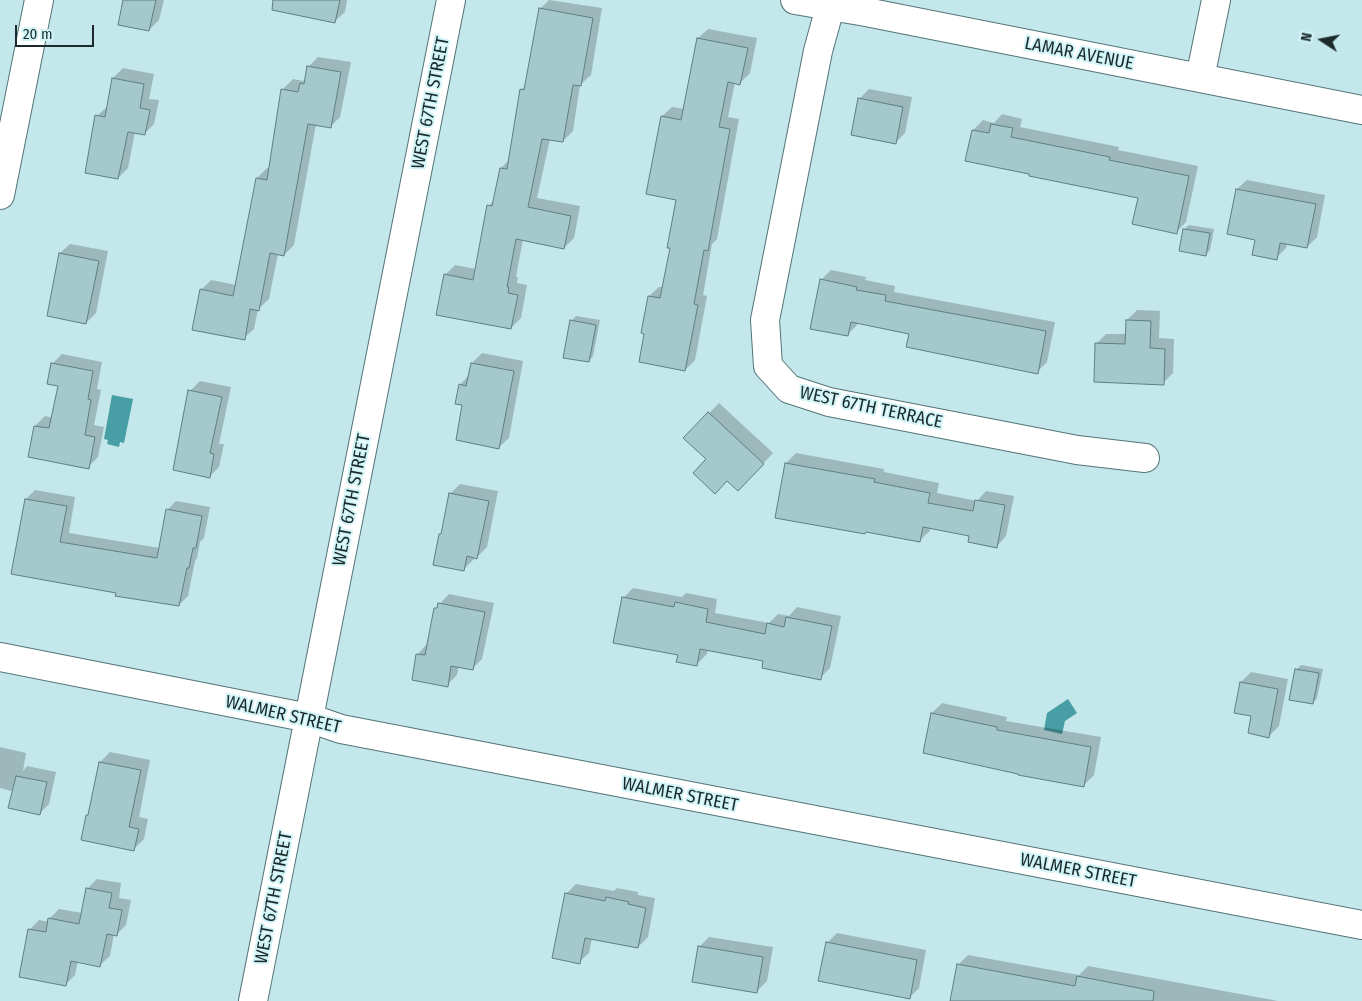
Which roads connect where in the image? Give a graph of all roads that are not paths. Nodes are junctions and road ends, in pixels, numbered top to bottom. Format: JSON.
{"nodes":[{"id":1,"x":39,"y":0,"type":"edge"},
{"id":2,"x":451,"y":0,"type":"edge"},
{"id":3,"x":795,"y":0,"type":"edge"},
{"id":4,"x":1216,"y":0,"type":"edge"},
{"id":5,"x":832,"y":3,"type":"edge"},
{"id":6,"x":1200,"y":78,"type":"junction"},
{"id":7,"x":1362,"y":110,"type":"edge"},
{"id":8,"x":0,"y":195,"type":"edge"},
{"id":9,"x":1145,"y":458,"type":"dead end"},
{"id":10,"x":0,"y":657,"type":"edge"},
{"id":11,"x":309,"y":718,"type":"junction"},
{"id":12,"x":1362,"y":925,"type":"edge"},
{"id":13,"x":253,"y":1001,"type":"edge"}],
"edges":[{"from":1,"to":8,"type":"street"},
{"from":2,"to":11,"type":"street","name":"WEST 67TH STREET"},
{"from":3,"to":5,"type":"street","name":"LAMAR AVENUE"},
{"from":4,"to":6,"type":"street"},
{"from":5,"to":6,"type":"street","name":"LAMAR AVENUE"},
{"from":5,"to":9,"type":"street","name":"WEST 67TH TERRACE"},
{"from":6,"to":7,"type":"street","name":"LAMAR AVENUE"},
{"from":10,"to":11,"type":"street","name":"WALMER STREET"},
{"from":11,"to":12,"type":"street","name":"WALMER STREET"},
{"from":11,"to":13,"type":"street","name":"WEST 67TH STREET"}]}
